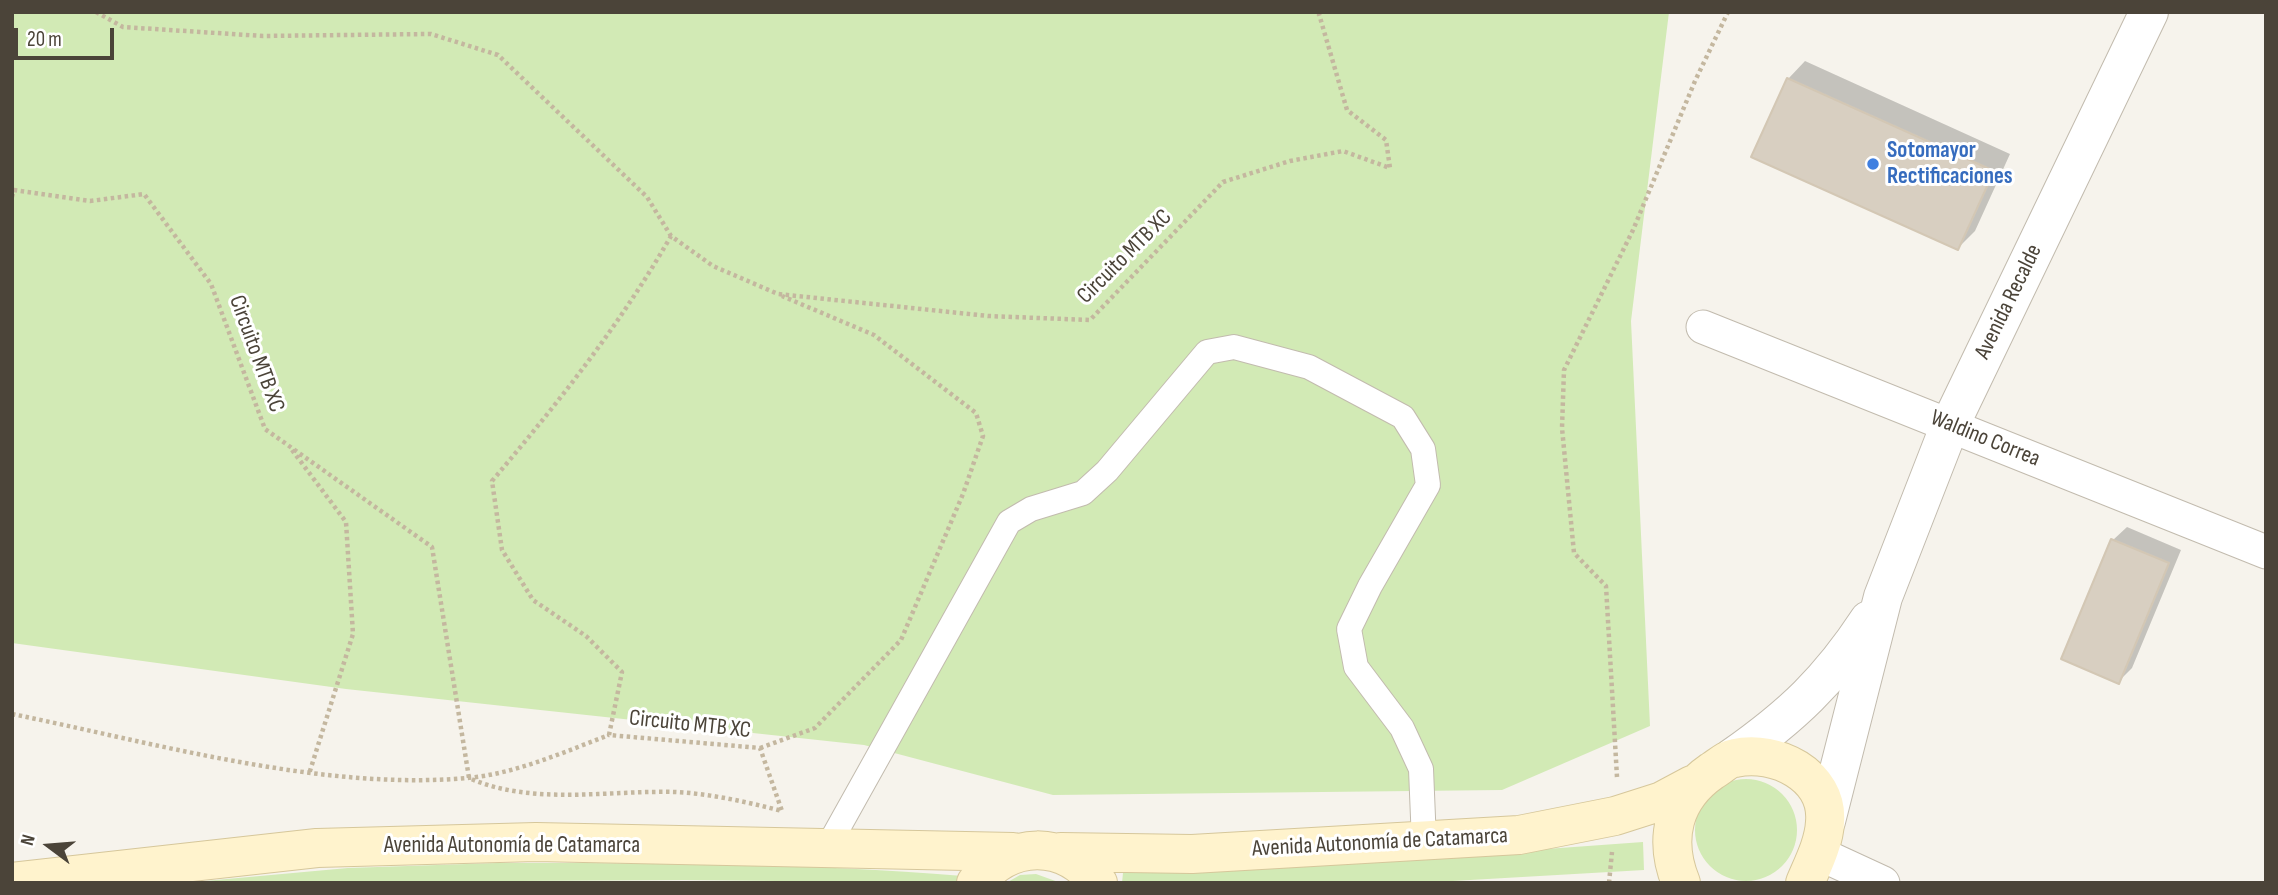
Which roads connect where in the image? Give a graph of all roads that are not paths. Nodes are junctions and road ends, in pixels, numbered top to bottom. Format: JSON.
{"nodes":[{"id":1,"x":2148,"y":12,"type":"edge"},
{"id":2,"x":1703,"y":327,"type":"dead end"},
{"id":3,"x":1950,"y":425,"type":"junction"},
{"id":4,"x":2266,"y":552,"type":"edge"},
{"id":5,"x":1883,"y":597,"type":"junction"},
{"id":6,"x":1732,"y":758,"type":"junction"},
{"id":7,"x":1692,"y":785,"type":"junction"},
{"id":8,"x":1424,"y":842,"type":"junction"},
{"id":9,"x":827,"y":848,"type":"junction"},
{"id":10,"x":1013,"y":852,"type":"junction"},
{"id":11,"x":1061,"y":852,"type":"junction"},
{"id":12,"x":1816,"y":852,"type":"edge"},
{"id":13,"x":12,"y":882,"type":"edge"},
{"id":14,"x":976,"y":883,"type":"edge"},
{"id":15,"x":1098,"y":883,"type":"edge"},
{"id":16,"x":1681,"y":883,"type":"edge"},
{"id":17,"x":1883,"y":883,"type":"edge"}],
"edges":[{"from":1,"to":3,"type":"street","name":"Avenida Recalde"},
{"from":2,"to":3,"type":"street","name":"Waldino Correa"},
{"from":3,"to":4,"type":"street","name":"Waldino Correa"},
{"from":3,"to":5,"type":"street","name":"Avenida Recalde"},
{"from":5,"to":6,"type":"street","name":"Avenida Recalde"},
{"from":5,"to":12,"type":"street","name":"Avenida Recalde"},
{"from":6,"to":7,"type":"main road","name":"Avenida Autonomía de Catamarca"},
{"from":6,"to":12,"type":"main road"},
{"from":7,"to":8,"type":"main road","name":"Avenida Autonomía de Catamarca"},
{"from":7,"to":16,"type":"main road"},
{"from":8,"to":9,"type":"street"},
{"from":8,"to":11,"type":"main road","name":"Avenida Autonomía de Catamarca"},
{"from":9,"to":10,"type":"main road","name":"Avenida Autonomía de Catamarca"},
{"from":9,"to":13,"type":"main road","name":"Avenida Autonomía de Catamarca"},
{"from":10,"to":11,"type":"main road","name":"Avenida Autonomía de Catamarca"},
{"from":10,"to":14,"type":"main road"},
{"from":11,"to":15,"type":"main road"},
{"from":12,"to":17,"type":"street"}]}
